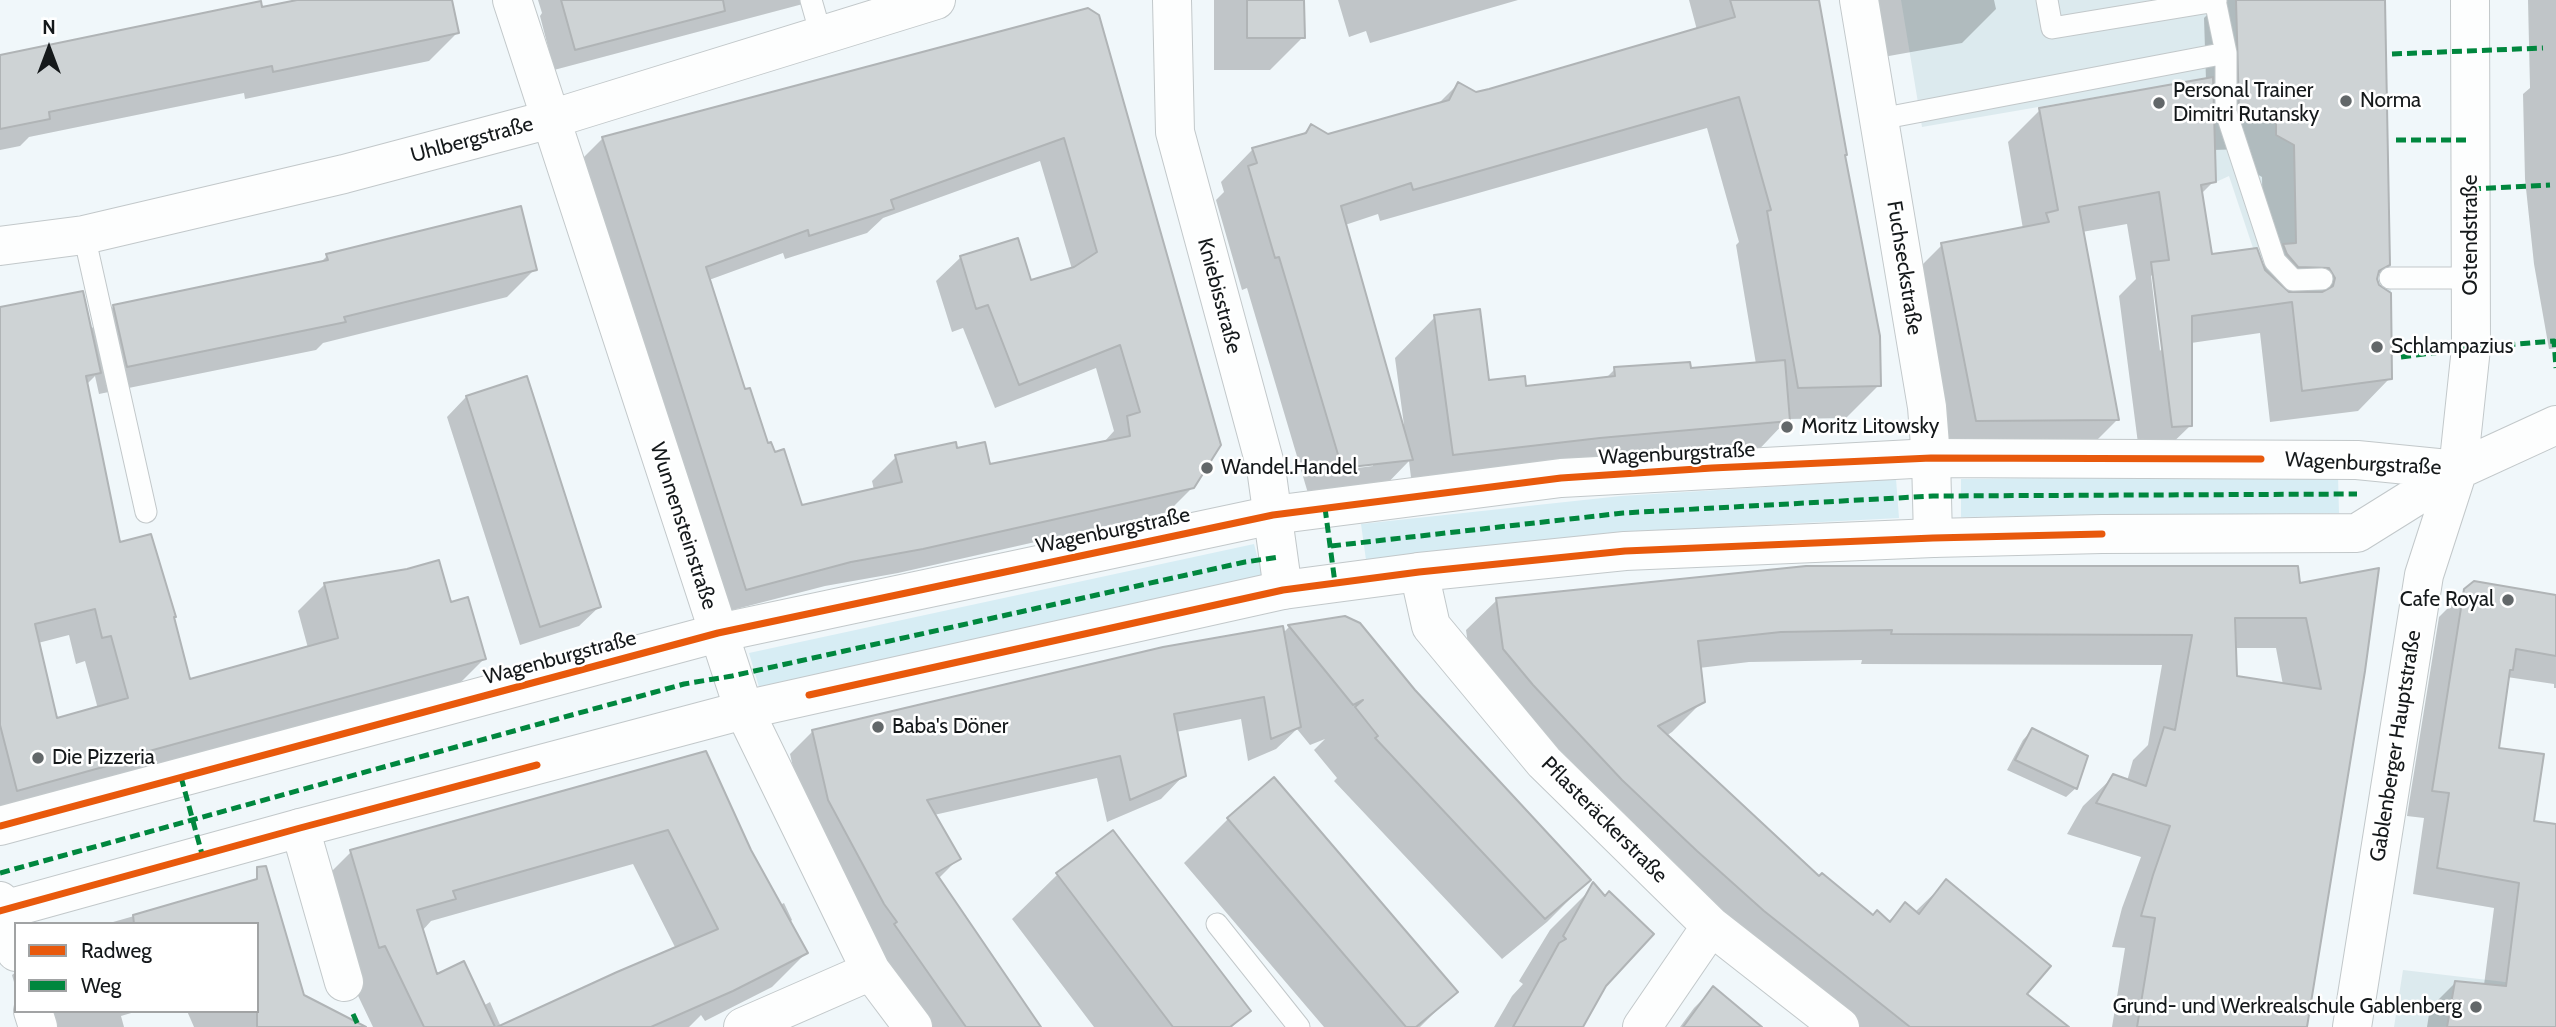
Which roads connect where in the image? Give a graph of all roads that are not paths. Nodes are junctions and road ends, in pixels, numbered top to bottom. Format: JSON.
{"nodes":[{"id":1,"x":512,"y":0,"type":"edge"},
{"id":2,"x":936,"y":0,"type":"edge"},
{"id":3,"x":1172,"y":0,"type":"edge"},
{"id":4,"x":1859,"y":0,"type":"edge"},
{"id":5,"x":2047,"y":0,"type":"edge"},
{"id":6,"x":2470,"y":0,"type":"edge"},
{"id":7,"x":2215,"y":1,"type":"edge"},
{"id":8,"x":816,"y":18,"type":"edge"},
{"id":9,"x":2226,"y":53,"type":"junction"},
{"id":10,"x":551,"y":119,"type":"junction"},
{"id":11,"x":1880,"y":119,"type":"junction"},
{"id":12,"x":83,"y":235,"type":"junction"},
{"id":13,"x":0,"y":247,"type":"edge"},
{"id":14,"x":2390,"y":278,"type":"dead end"},
{"id":15,"x":2471,"y":278,"type":"junction"},
{"id":16,"x":2322,"y":279,"type":"dead end"},
{"id":17,"x":2556,"y":425,"type":"edge"},
{"id":18,"x":1931,"y":458,"type":"junction"},
{"id":19,"x":2458,"y":470,"type":"junction"},
{"id":20,"x":146,"y":512,"type":"dead end"},
{"id":21,"x":1273,"y":515,"type":"junction"},
{"id":22,"x":1933,"y":538,"type":"junction"},
{"id":23,"x":1419,"y":572,"type":"junction"},
{"id":24,"x":1283,"y":590,"type":"junction"},
{"id":25,"x":718,"y":633,"type":"junction"},
{"id":26,"x":744,"y":710,"type":"junction"},
{"id":27,"x":0,"y":826,"type":"edge"},
{"id":28,"x":300,"y":828,"type":"junction"},
{"id":29,"x":1,"y":907,"type":"edge"},
{"id":30,"x":1217,"y":923,"type":"dead end"},
{"id":31,"x":1711,"y":926,"type":"junction"},
{"id":32,"x":14,"y":946,"type":"edge"},
{"id":33,"x":871,"y":971,"type":"junction"},
{"id":34,"x":344,"y":982,"type":"dead end"},
{"id":35,"x":743,"y":1027,"type":"edge"},
{"id":36,"x":913,"y":1027,"type":"edge"},
{"id":37,"x":1299,"y":1027,"type":"edge"},
{"id":38,"x":1642,"y":1027,"type":"edge"},
{"id":39,"x":1840,"y":1027,"type":"edge"},
{"id":40,"x":2352,"y":1027,"type":"edge"}],
"edges":[{"from":1,"to":10,"type":"street","name":"Wunnensteinstraße"},
{"from":2,"to":8,"type":"street","name":"Uhlbergstraße"},
{"from":3,"to":21,"type":"street","name":"Kniebisstraße"},
{"from":4,"to":11,"type":"street","name":"Fuchseckstraße"},
{"from":5,"to":7,"type":"lane"},
{"from":6,"to":15,"type":"street","name":"Ostendstraße"},
{"from":7,"to":9,"type":"lane"},
{"from":8,"to":10,"type":"street","name":"Uhlbergstraße"},
{"from":9,"to":11,"type":"lane"},
{"from":9,"to":16,"type":"lane"},
{"from":10,"to":12,"type":"street","name":"Uhlbergstraße"},
{"from":10,"to":25,"type":"street","name":"Wunnensteinstraße"},
{"from":11,"to":18,"type":"street","name":"Fuchseckstraße"},
{"from":12,"to":13,"type":"street","name":"Uhlbergstraße"},
{"from":12,"to":20,"type":"lane"},
{"from":14,"to":15,"type":"lane"},
{"from":15,"to":19,"type":"street","name":"Ostendstraße"},
{"from":17,"to":19,"type":"street"},
{"from":18,"to":19,"type":"street","name":"Wagenburgstraße"},
{"from":18,"to":21,"type":"street","name":"Wagenburgstraße"},
{"from":18,"to":22,"type":"street","name":"Fuchseckstraße"},
{"from":19,"to":22,"type":"street","name":"Wagenburgstraße"},
{"from":19,"to":40,"type":"street","name":"Gablenberger Hauptstraße"},
{"from":21,"to":24,"type":"street","name":"Kniebisstraße"},
{"from":21,"to":25,"type":"street","name":"Wagenburgstraße"},
{"from":22,"to":23,"type":"street","name":"Wagenburgstraße"},
{"from":23,"to":24,"type":"street","name":"Wagenburgstraße"},
{"from":23,"to":31,"type":"street","name":"Pflasteräckerstraße"},
{"from":24,"to":26,"type":"street","name":"Wagenburgstraße"},
{"from":25,"to":26,"type":"street","name":"Wunnensteinstraße"},
{"from":25,"to":27,"type":"street","name":"Wagenburgstraße"},
{"from":26,"to":28,"type":"street","name":"Wagenburgstraße"},
{"from":26,"to":33,"type":"street","name":"Wunnensteinstraße"},
{"from":28,"to":29,"type":"street","name":"Wagenburgstraße"},
{"from":28,"to":34,"type":"street"},
{"from":29,"to":32,"type":"street"},
{"from":30,"to":37,"type":"lane"},
{"from":31,"to":38,"type":"street"},
{"from":31,"to":39,"type":"street","name":"Pflasteräckerstraße"},
{"from":33,"to":35,"type":"street"},
{"from":33,"to":36,"type":"street","name":"Wunnensteinstraße"}]}
